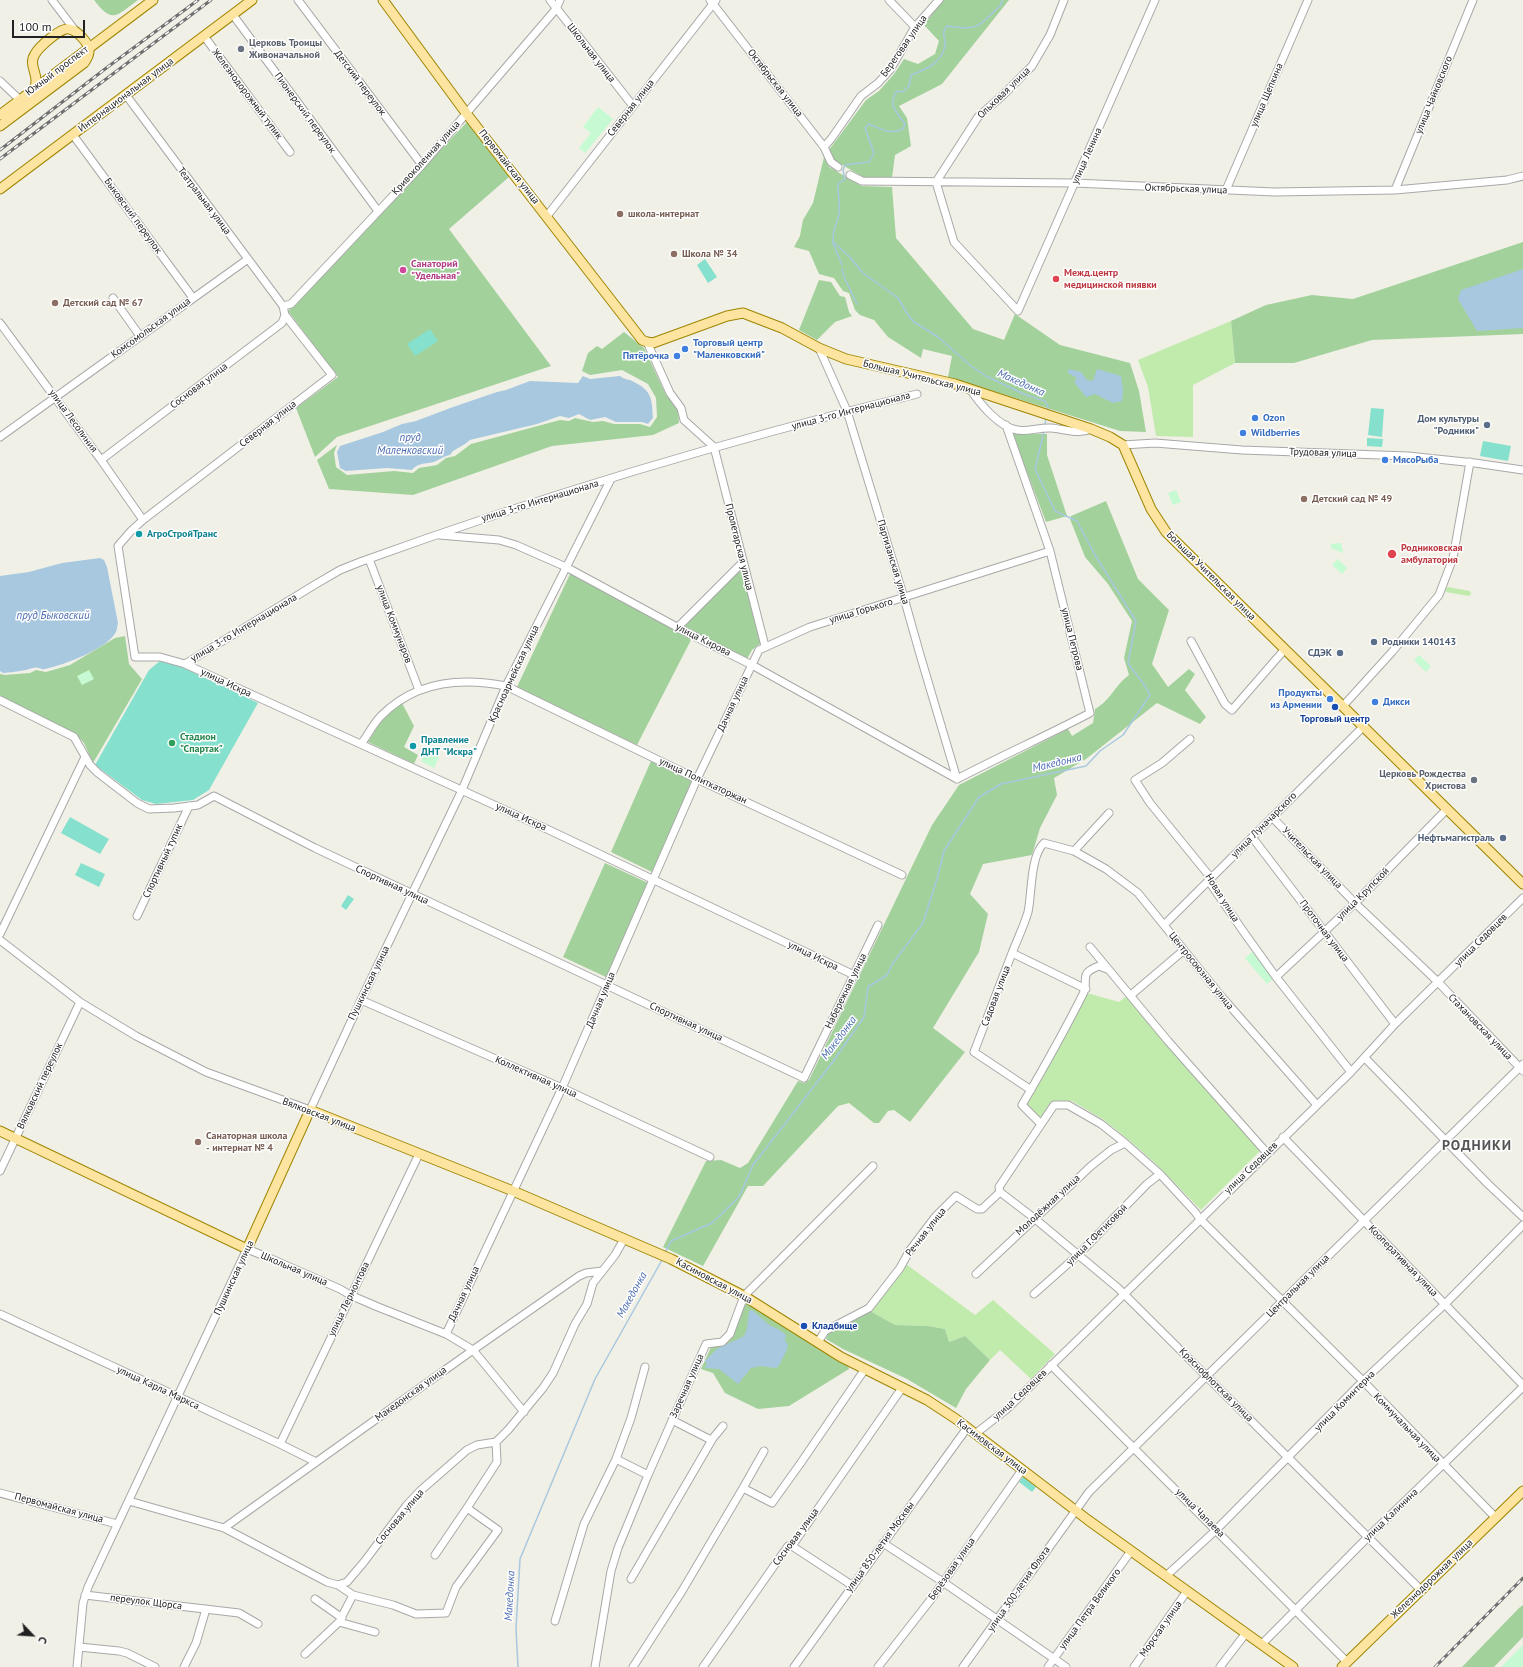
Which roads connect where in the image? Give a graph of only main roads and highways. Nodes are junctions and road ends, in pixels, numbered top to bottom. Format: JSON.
{"nodes":[{"id":1,"x":153,"y":0,"type":"edge"},
{"id":2,"x":252,"y":0,"type":"edge"},
{"id":3,"x":383,"y":0,"type":"edge"},
{"id":4,"x":88,"y":48,"type":"junction"},
{"id":5,"x":35,"y":72,"type":"junction"},
{"id":6,"x":52,"y":76,"type":"junction"},
{"id":7,"x":34,"y":89,"type":"junction"},
{"id":8,"x":0,"y":115,"type":"edge"},
{"id":9,"x":0,"y":126,"type":"edge"},
{"id":10,"x":0,"y":189,"type":"edge"},
{"id":11,"x":647,"y":342,"type":"joint"},
{"id":12,"x":1523,"y":884,"type":"edge"},
{"id":13,"x":310,"y":1110,"type":"joint"},
{"id":14,"x":0,"y":1131,"type":"edge"},
{"id":15,"x":247,"y":1250,"type":"joint"},
{"id":16,"x":658,"y":1254,"type":"joint"},
{"id":17,"x":1523,"y":1491,"type":"edge"},
{"id":18,"x":1344,"y":1665,"type":"edge"},
{"id":19,"x":1293,"y":1667,"type":"edge"}],
"edges":[{"from":1,"to":4,"type":"main road","name":"Южный проспект"},
{"from":2,"to":10,"type":"main road","name":"Интернациональная улица"},
{"from":3,"to":11,"type":"main road","name":"Первомайская улица"},
{"from":4,"to":5,"type":"main road"},
{"from":4,"to":6,"type":"main road","name":"Южный проспект"},
{"from":4,"to":9,"type":"main road"},
{"from":5,"to":6,"type":"main road"},
{"from":5,"to":7,"type":"main road"},
{"from":6,"to":7,"type":"main road","name":"Южный проспект"},
{"from":7,"to":8,"type":"main road","name":"Южный проспект"},
{"from":11,"to":12,"type":"main road","name":"Большая Учительская улица"},
{"from":13,"to":15,"type":"main road","name":"Пушкинская улица"},
{"from":13,"to":16,"type":"main road","name":"Вялковская улица"},
{"from":14,"to":15,"type":"main road","name":"Школьная улица"},
{"from":16,"to":19,"type":"main road","name":"Касимовская улица"},
{"from":17,"to":18,"type":"main road","name":"Железнодорожная улица"}]}
